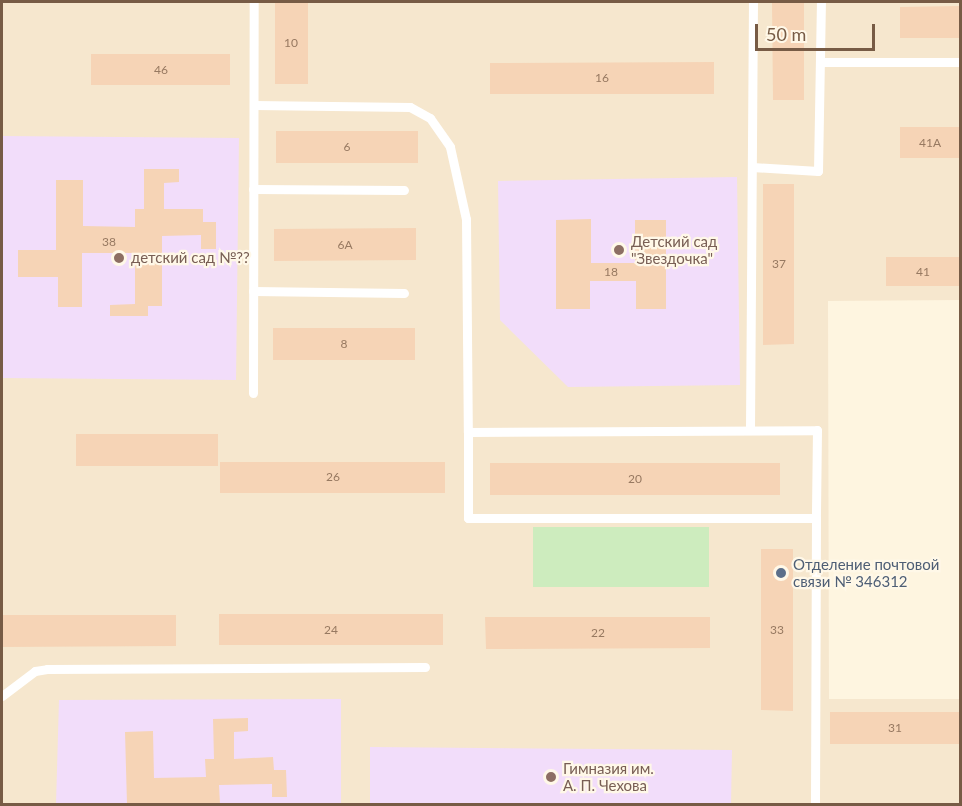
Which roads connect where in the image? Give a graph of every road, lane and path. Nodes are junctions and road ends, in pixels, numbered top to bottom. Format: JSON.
{"nodes":[{"id":1,"x":254,"y":2,"type":"edge"},
{"id":2,"x":753,"y":2,"type":"edge"},
{"id":3,"x":821,"y":2,"type":"edge"},
{"id":4,"x":820,"y":62,"type":"junction"},
{"id":5,"x":960,"y":62,"type":"edge"},
{"id":6,"x":254,"y":105,"type":"junction"},
{"id":7,"x":752,"y":167,"type":"junction"},
{"id":8,"x":253,"y":189,"type":"junction"},
{"id":9,"x":404,"y":190,"type":"dead end"},
{"id":10,"x":253,"y":291,"type":"junction"},
{"id":11,"x":404,"y":293,"type":"dead end"},
{"id":12,"x":253,"y":393,"type":"dead end"},
{"id":13,"x":750,"y":429,"type":"junction"},
{"id":14,"x":468,"y":432,"type":"junction"},
{"id":15,"x":816,"y":518,"type":"junction"},
{"id":16,"x":424,"y":667,"type":"dead end"},
{"id":17,"x":2,"y":696,"type":"edge"},
{"id":18,"x":815,"y":804,"type":"edge"}],
"edges":[{"from":1,"to":6,"type":"lane"},
{"from":2,"to":7,"type":"lane"},
{"from":3,"to":4,"type":"lane"},
{"from":4,"to":5,"type":"lane"},
{"from":4,"to":7,"type":"lane"},
{"from":6,"to":8,"type":"lane"},
{"from":6,"to":14,"type":"lane"},
{"from":7,"to":13,"type":"lane"},
{"from":8,"to":9,"type":"lane"},
{"from":8,"to":10,"type":"lane"},
{"from":10,"to":11,"type":"lane"},
{"from":10,"to":12,"type":"lane"},
{"from":13,"to":14,"type":"lane"},
{"from":13,"to":15,"type":"lane"},
{"from":14,"to":15,"type":"lane"},
{"from":15,"to":18,"type":"lane"},
{"from":16,"to":17,"type":"lane"}]}
